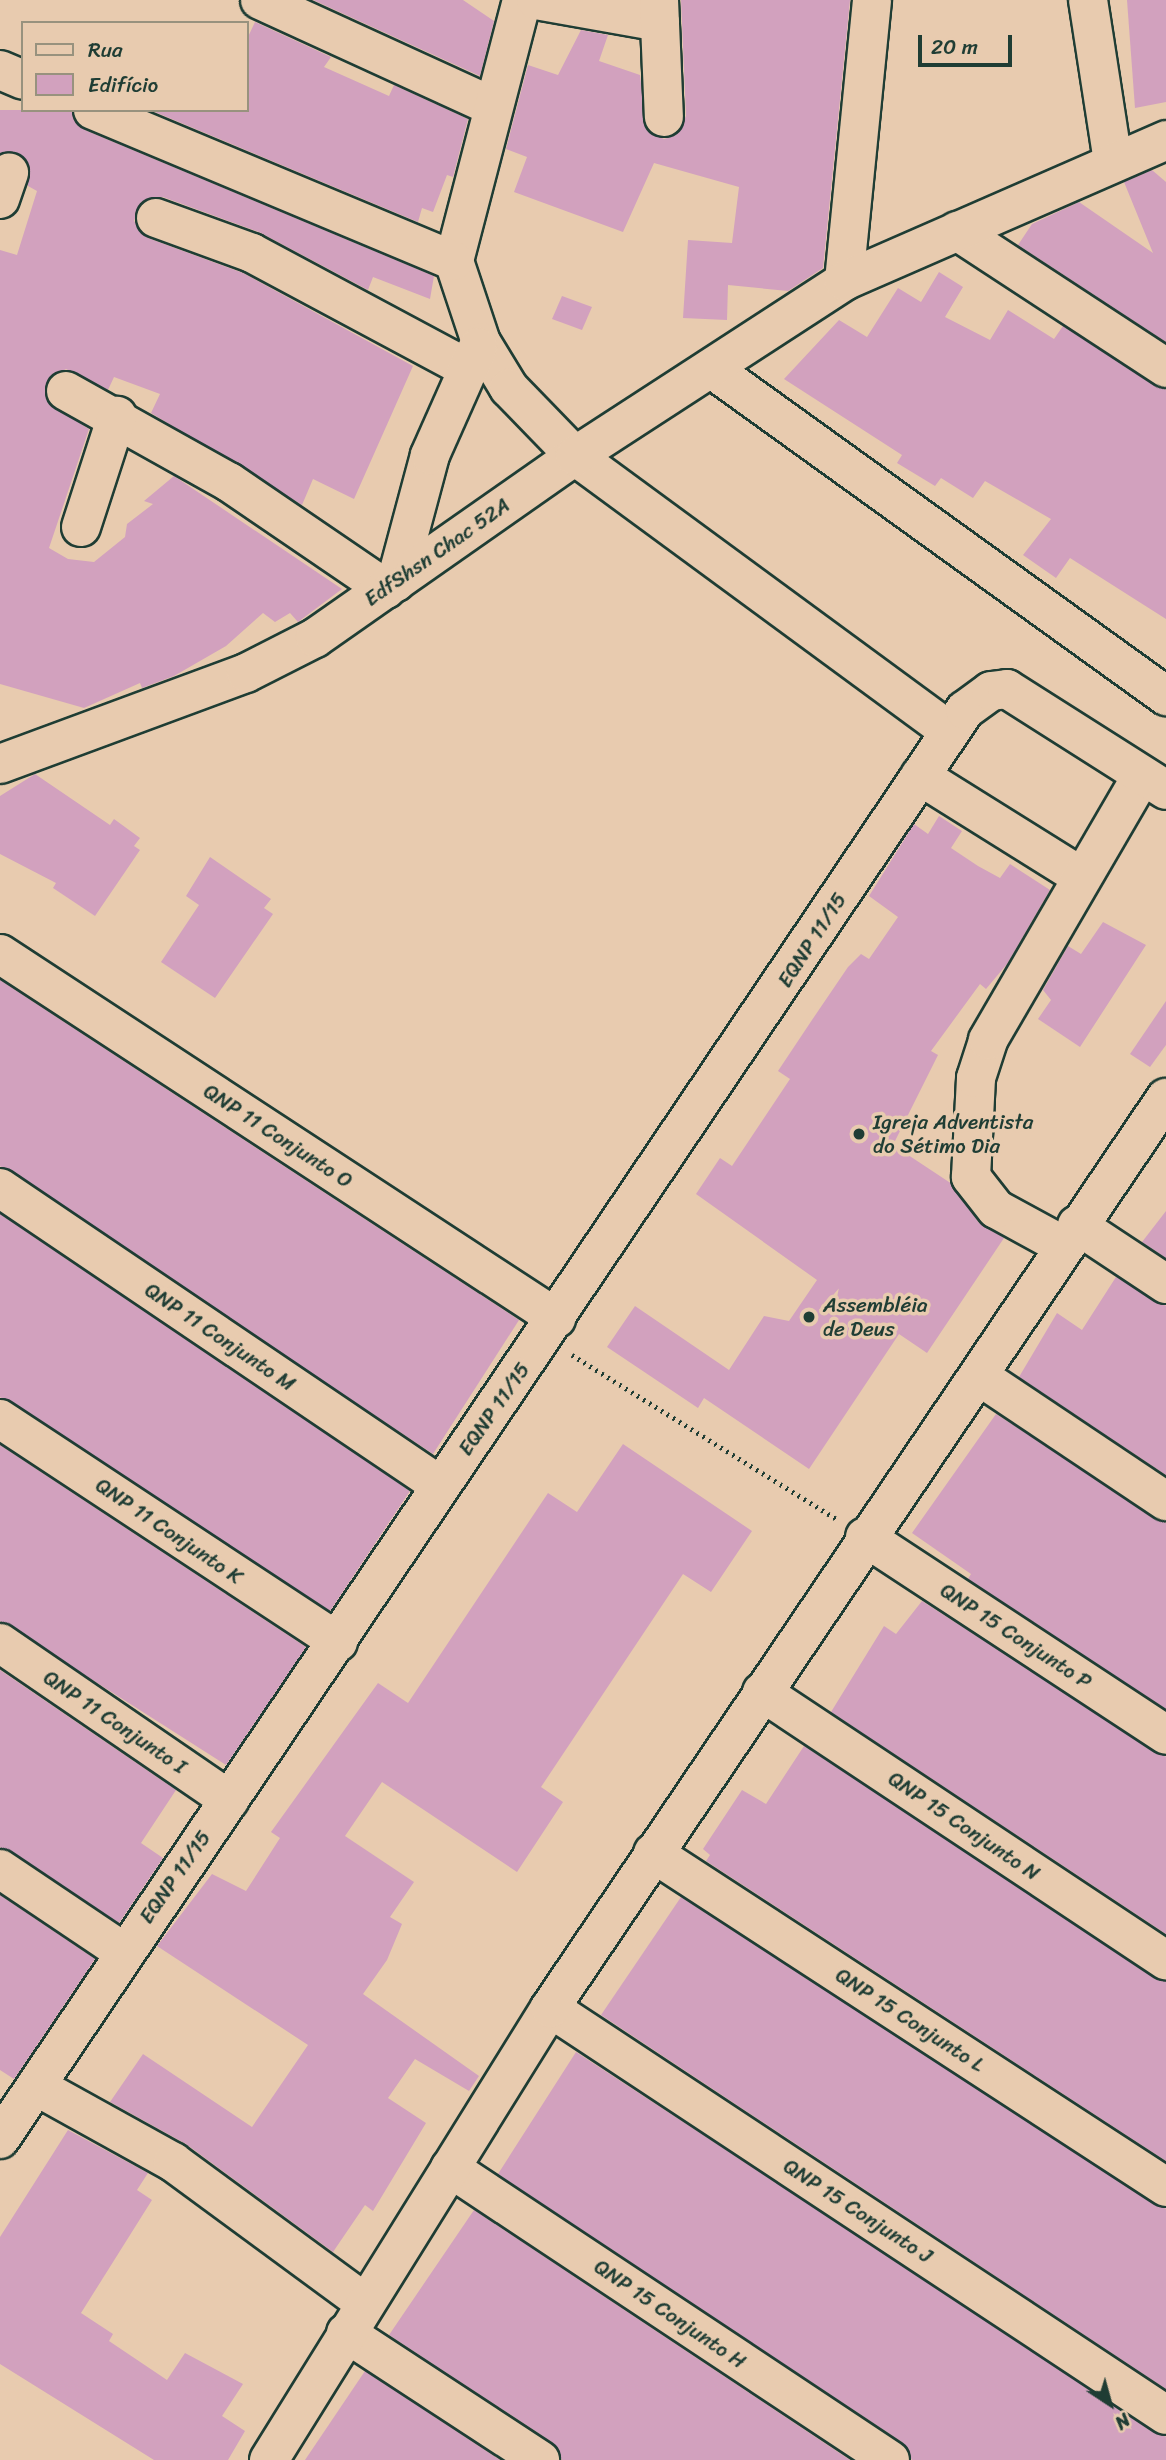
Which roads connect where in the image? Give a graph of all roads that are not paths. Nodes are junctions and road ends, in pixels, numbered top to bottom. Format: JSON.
{"nodes":[{"id":1,"x":260,"y":0,"type":"edge"},
{"id":2,"x":872,"y":0,"type":"edge"},
{"id":3,"x":1088,"y":0,"type":"edge"},
{"id":4,"x":516,"y":4,"type":"edge"},
{"id":5,"x":660,"y":11,"type":"edge"},
{"id":6,"x":0,"y":70,"type":"edge"},
{"id":7,"x":21,"y":79,"type":"edge"},
{"id":8,"x":492,"y":106,"type":"junction"},
{"id":9,"x":98,"y":112,"type":"edge"},
{"id":10,"x":664,"y":117,"type":"dead end"},
{"id":11,"x":1166,"y":140,"type":"edge"},
{"id":12,"x":1113,"y":162,"type":"junction"},
{"id":13,"x":156,"y":218,"type":"dead end"},
{"id":14,"x":957,"y":231,"type":"junction"},
{"id":15,"x":454,"y":261,"type":"junction"},
{"id":16,"x":844,"y":281,"type":"junction"},
{"id":17,"x":473,"y":355,"type":"junction"},
{"id":18,"x":1166,"y":368,"type":"edge"},
{"id":19,"x":712,"y":369,"type":"junction"},
{"id":20,"x":66,"y":391,"type":"dead end"},
{"id":21,"x":117,"y":416,"type":"junction"},
{"id":22,"x":575,"y":456,"type":"junction"},
{"id":23,"x":81,"y":527,"type":"dead end"},
{"id":24,"x":391,"y":586,"type":"junction"},
{"id":25,"x":1166,"y":696,"type":"edge"},
{"id":26,"x":948,"y":730,"type":"junction"},
{"id":27,"x":0,"y":764,"type":"edge"},
{"id":28,"x":919,"y":776,"type":"junction"},
{"id":29,"x":1154,"y":782,"type":"edge"},
{"id":30,"x":1080,"y":876,"type":"junction"},
{"id":31,"x":0,"y":954,"type":"edge"},
{"id":32,"x":1166,"y":1098,"type":"edge"},
{"id":33,"x":0,"y":1188,"type":"edge"},
{"id":34,"x":1070,"y":1236,"type":"junction"},
{"id":35,"x":1166,"y":1284,"type":"edge"},
{"id":36,"x":550,"y":1327,"type":"junction"},
{"id":37,"x":979,"y":1376,"type":"junction"},
{"id":38,"x":0,"y":1419,"type":"edge"},
{"id":39,"x":441,"y":1486,"type":"junction"},
{"id":40,"x":1166,"y":1501,"type":"edge"},
{"id":41,"x":866,"y":1537,"type":"junction"},
{"id":42,"x":338,"y":1642,"type":"junction"},
{"id":43,"x":0,"y":1643,"type":"edge"},
{"id":44,"x":762,"y":1692,"type":"junction"},
{"id":45,"x":1166,"y":1735,"type":"edge"},
{"id":46,"x":229,"y":1800,"type":"junction"},
{"id":47,"x":653,"y":1853,"type":"junction"},
{"id":48,"x":0,"y":1869,"type":"edge"},
{"id":49,"x":122,"y":1951,"type":"junction"},
{"id":50,"x":1166,"y":1960,"type":"edge"},
{"id":51,"x":550,"y":2008,"type":"junction"},
{"id":52,"x":14,"y":2110,"type":"edge"},
{"id":53,"x":450,"y":2168,"type":"junction"},
{"id":54,"x":1166,"y":2187,"type":"edge"},
{"id":55,"x":355,"y":2318,"type":"junction"},
{"id":56,"x":1166,"y":2415,"type":"edge"},
{"id":57,"x":269,"y":2460,"type":"edge"},
{"id":58,"x":540,"y":2460,"type":"edge"},
{"id":59,"x":890,"y":2460,"type":"edge"}],
"edges":[{"from":1,"to":8,"type":"street"},
{"from":2,"to":16,"type":"street"},
{"from":3,"to":12,"type":"street"},
{"from":4,"to":5,"type":"street"},
{"from":4,"to":8,"type":"street"},
{"from":5,"to":10,"type":"street"},
{"from":6,"to":7,"type":"street"},
{"from":8,"to":15,"type":"street"},
{"from":9,"to":15,"type":"street"},
{"from":11,"to":12,"type":"street","name":"EdfShsn Chac 52A"},
{"from":12,"to":14,"type":"street","name":"EdfShsn Chac 52A"},
{"from":13,"to":17,"type":"street"},
{"from":14,"to":16,"type":"street","name":"EdfShsn Chac 52A"},
{"from":14,"to":18,"type":"street"},
{"from":15,"to":17,"type":"street"},
{"from":16,"to":19,"type":"street","name":"EdfShsn Chac 52A"},
{"from":17,"to":22,"type":"street"},
{"from":17,"to":24,"type":"street"},
{"from":19,"to":22,"type":"street","name":"EdfShsn Chac 52A"},
{"from":19,"to":25,"type":"street"},
{"from":20,"to":21,"type":"street"},
{"from":21,"to":23,"type":"street"},
{"from":21,"to":24,"type":"street"},
{"from":22,"to":24,"type":"street","name":"EdfShsn Chac 52A"},
{"from":22,"to":26,"type":"street"},
{"from":24,"to":27,"type":"street","name":"EdfShsn Chac 52A"},
{"from":26,"to":28,"type":"street","name":"EQNP 11/15"},
{"from":26,"to":29,"type":"street","name":"EQNP 11/15"},
{"from":28,"to":30,"type":"street"},
{"from":28,"to":36,"type":"street","name":"EQNP 11/15"},
{"from":29,"to":30,"type":"street"},
{"from":30,"to":34,"type":"street"},
{"from":31,"to":36,"type":"street","name":"QNP 11 Conjunto O"},
{"from":32,"to":34,"type":"street"},
{"from":33,"to":39,"type":"street","name":"QNP 11 Conjunto M"},
{"from":34,"to":35,"type":"street"},
{"from":34,"to":37,"type":"street"},
{"from":36,"to":39,"type":"street","name":"EQNP 11/15"},
{"from":37,"to":40,"type":"street"},
{"from":37,"to":41,"type":"street"},
{"from":38,"to":42,"type":"street","name":"QNP 11 Conjunto K"},
{"from":39,"to":42,"type":"street","name":"EQNP 11/15"},
{"from":41,"to":44,"type":"street"},
{"from":41,"to":45,"type":"street","name":"QNP 15 Conjunto P"},
{"from":42,"to":46,"type":"street","name":"EQNP 11/15"},
{"from":43,"to":46,"type":"street","name":"QNP 11 Conjunto I"},
{"from":44,"to":47,"type":"street"},
{"from":44,"to":50,"type":"street","name":"QNP 15 Conjunto N"},
{"from":46,"to":49,"type":"street","name":"EQNP 11/15"},
{"from":47,"to":51,"type":"street"},
{"from":47,"to":54,"type":"street","name":"QNP 15 Conjunto L"},
{"from":48,"to":49,"type":"street"},
{"from":49,"to":52,"type":"street","name":"EQNP 11/15"},
{"from":51,"to":53,"type":"street"},
{"from":51,"to":56,"type":"street","name":"QNP 15 Conjunto J"},
{"from":52,"to":55,"type":"street","name":"EQNP 11/15"},
{"from":53,"to":55,"type":"street"},
{"from":53,"to":59,"type":"street","name":"QNP 15 Conjunto H"},
{"from":55,"to":57,"type":"street"},
{"from":55,"to":58,"type":"street","name":"EQNP 11/15"}]}
